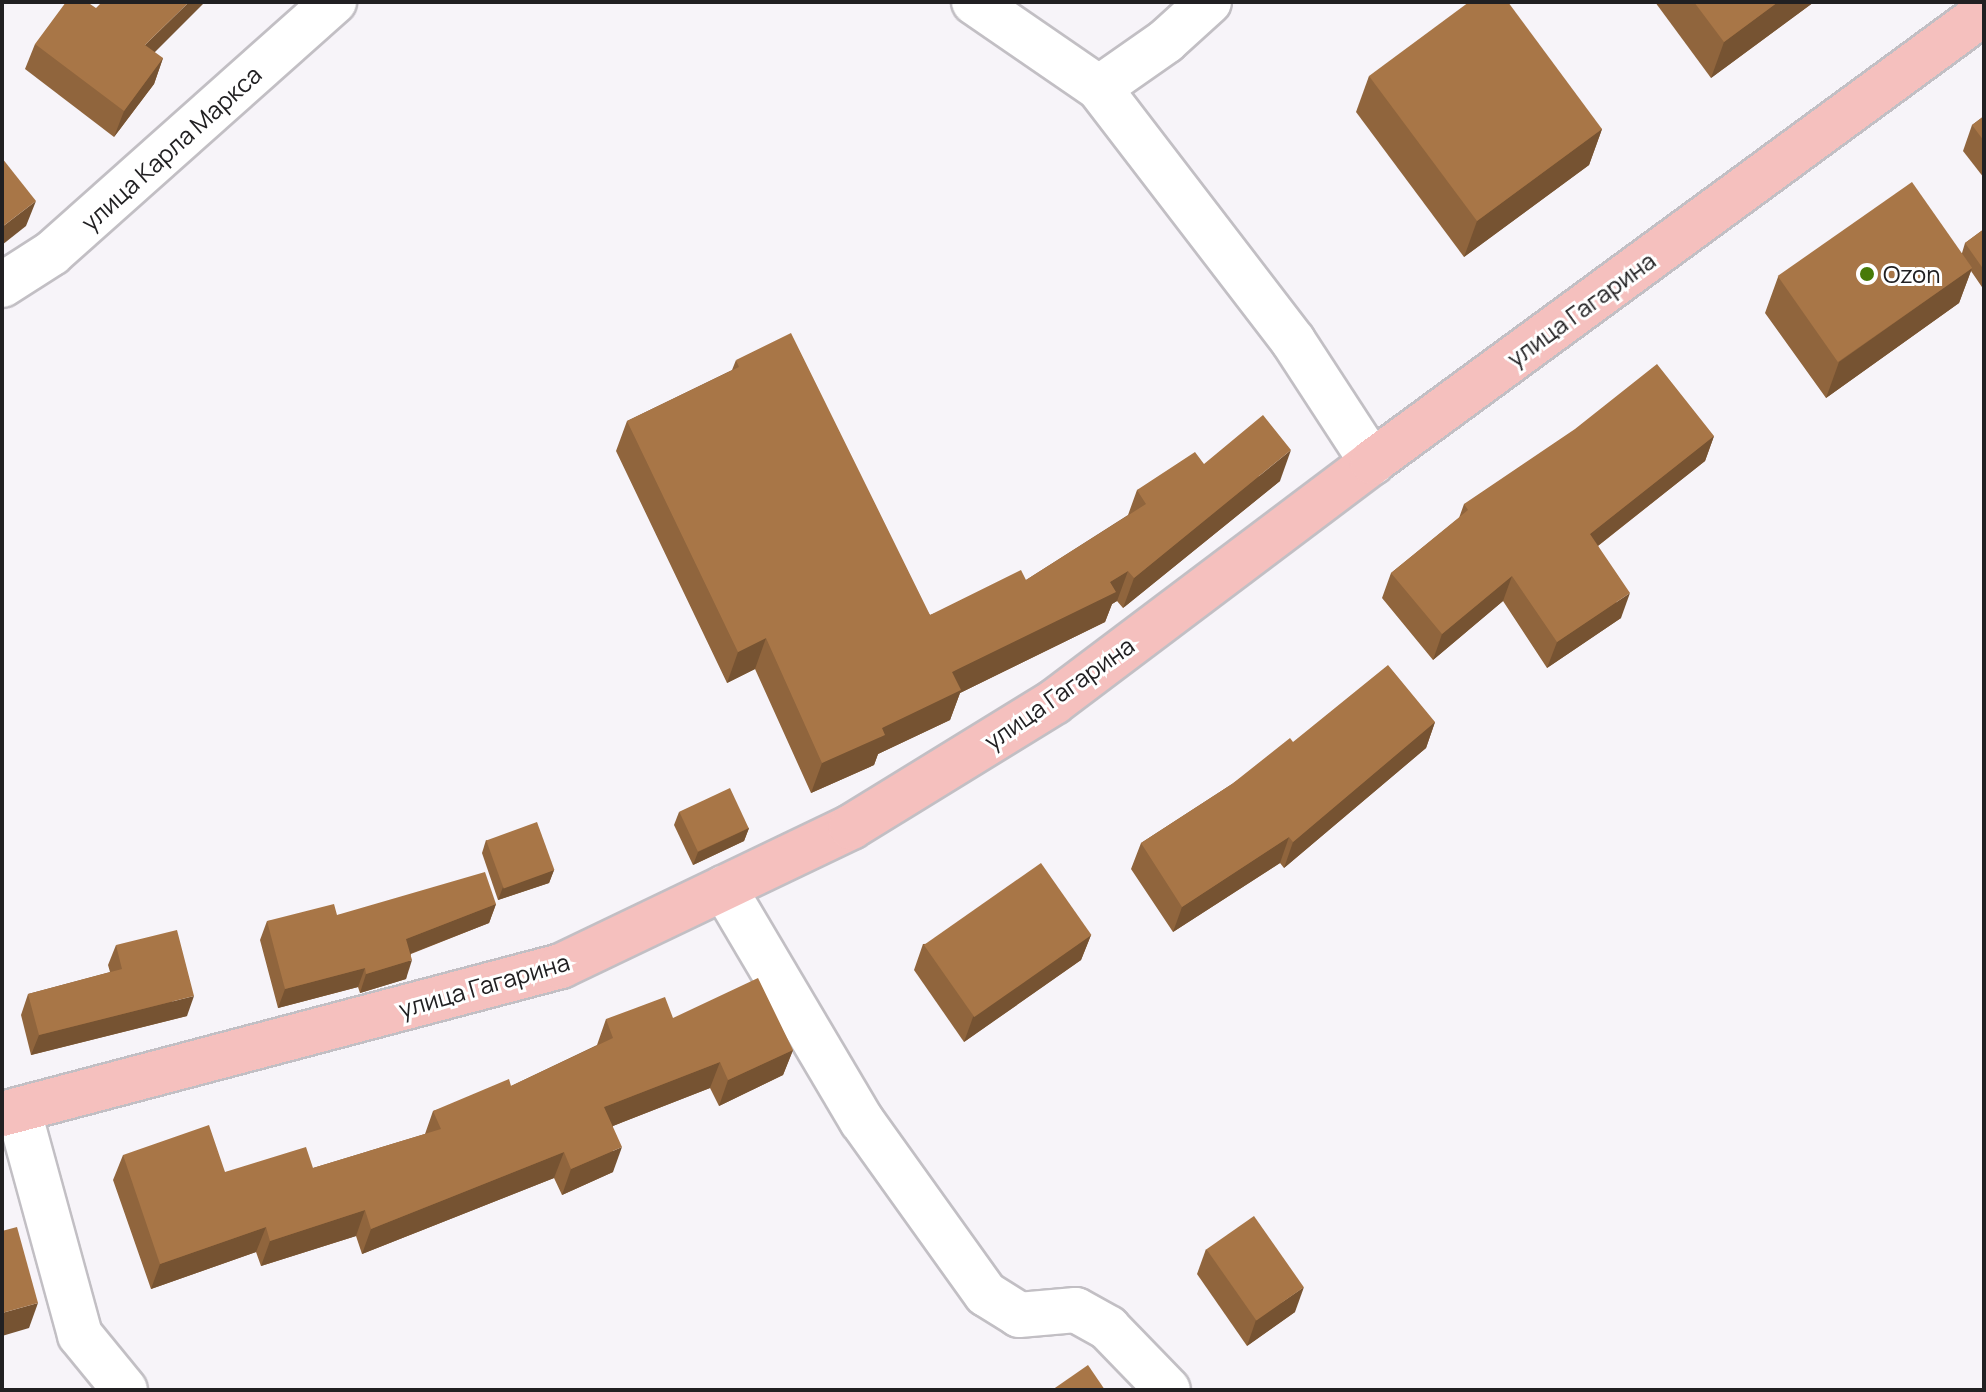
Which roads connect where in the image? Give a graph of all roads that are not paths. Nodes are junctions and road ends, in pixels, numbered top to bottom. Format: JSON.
{"nodes":[{"id":1,"x":334,"y":2,"type":"edge"},
{"id":2,"x":974,"y":2,"type":"edge"},
{"id":3,"x":1209,"y":2,"type":"edge"},
{"id":4,"x":1984,"y":13,"type":"edge"},
{"id":5,"x":1099,"y":88,"type":"junction"},
{"id":6,"x":2,"y":285,"type":"edge"},
{"id":7,"x":1372,"y":462,"type":"junction"},
{"id":8,"x":724,"y":888,"type":"junction"},
{"id":9,"x":10,"y":1113,"type":"edge"},
{"id":10,"x":125,"y":1390,"type":"edge"},
{"id":11,"x":1168,"y":1390,"type":"edge"}],
"edges":[{"from":1,"to":6,"type":"street","name":"улица Карла Маркса"},
{"from":2,"to":5,"type":"street"},
{"from":3,"to":5,"type":"street"},
{"from":4,"to":7,"type":"main road","name":"улица Гагарина"},
{"from":5,"to":7,"type":"street"},
{"from":7,"to":8,"type":"main road","name":"улица Гагарина"},
{"from":8,"to":9,"type":"main road","name":"улица Гагарина"},
{"from":8,"to":11,"type":"street"},
{"from":9,"to":10,"type":"street"}]}
